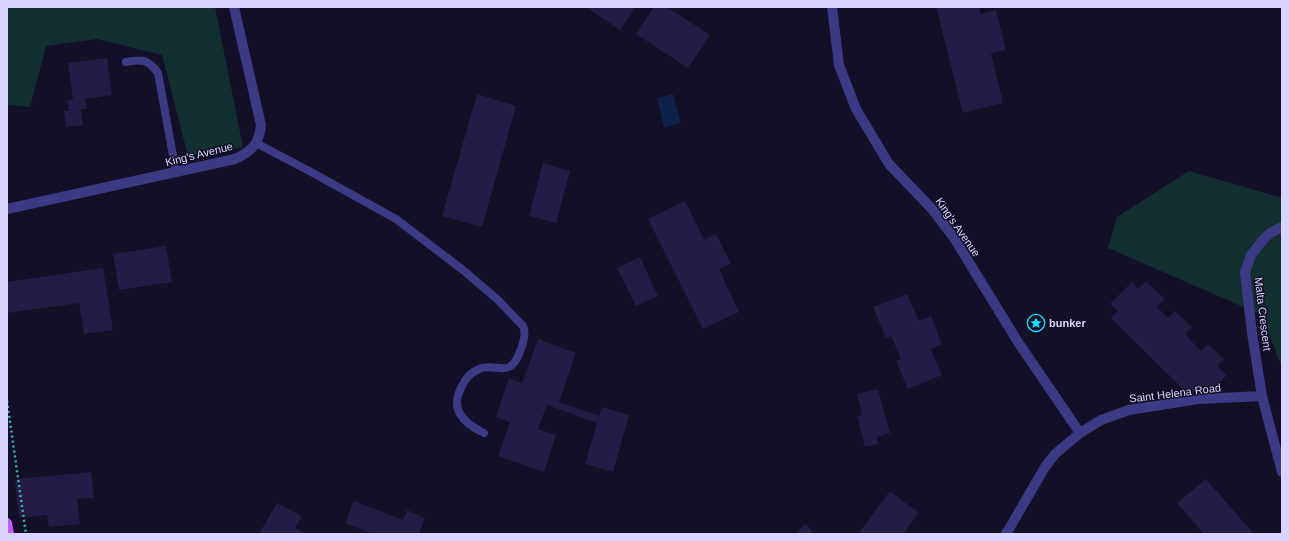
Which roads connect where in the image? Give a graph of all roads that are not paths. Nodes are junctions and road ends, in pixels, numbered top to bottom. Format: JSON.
{"nodes":[{"id":1,"x":234,"y":7,"type":"edge"},
{"id":2,"x":832,"y":7,"type":"edge"},
{"id":3,"x":126,"y":62,"type":"dead end"},
{"id":4,"x":256,"y":143,"type":"junction"},
{"id":5,"x":176,"y":172,"type":"junction"},
{"id":6,"x":7,"y":209,"type":"edge"},
{"id":7,"x":1282,"y":227,"type":"edge"},
{"id":8,"x":1262,"y":396,"type":"junction"},
{"id":9,"x":484,"y":433,"type":"dead end"},
{"id":10,"x":1080,"y":433,"type":"junction"},
{"id":11,"x":1282,"y":472,"type":"edge"},
{"id":12,"x":7,"y":523,"type":"edge"},
{"id":13,"x":9,"y":534,"type":"edge"},
{"id":14,"x":1006,"y":534,"type":"edge"}],
"edges":[{"from":1,"to":4,"type":"street"},
{"from":2,"to":10,"type":"street","name":"King's Avenue"},
{"from":3,"to":5,"type":"lane"},
{"from":4,"to":5,"type":"street","name":"King's Avenue"},
{"from":4,"to":9,"type":"lane"},
{"from":5,"to":6,"type":"street","name":"King's Avenue"},
{"from":7,"to":8,"type":"street","name":"Malta Crescent"},
{"from":8,"to":10,"type":"street","name":"Saint Helena Road"},
{"from":8,"to":11,"type":"street","name":"Malta Crescent"},
{"from":10,"to":14,"type":"street","name":"Saint Helena Road"},
{"from":12,"to":13,"type":"main road"}]}
